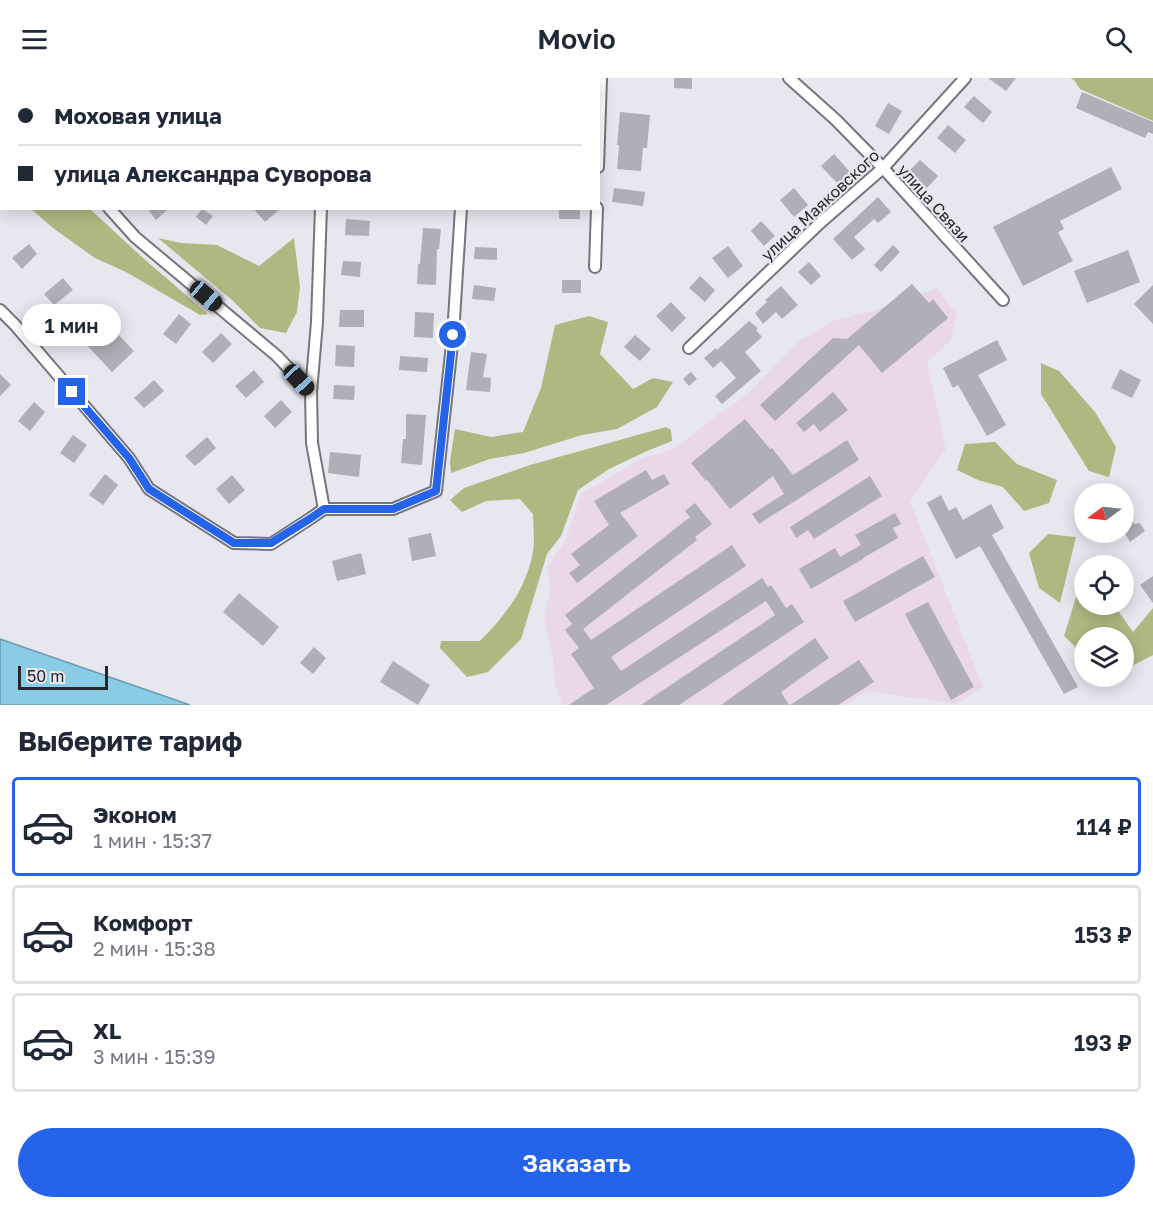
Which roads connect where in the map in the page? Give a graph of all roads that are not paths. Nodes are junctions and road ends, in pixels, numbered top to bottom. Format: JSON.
{"nodes":[{"id":1,"x":601,"y":78,"type":"edge"},
{"id":2,"x":789,"y":78,"type":"edge"},
{"id":3,"x":965,"y":78,"type":"edge"},
{"id":4,"x":600,"y":108,"type":"edge"},
{"id":5,"x":883,"y":168,"type":"junction"},
{"id":6,"x":111,"y":210,"type":"edge"},
{"id":7,"x":319,"y":210,"type":"edge"},
{"id":8,"x":461,"y":210,"type":"edge"},
{"id":9,"x":597,"y":210,"type":"edge"},
{"id":10,"x":595,"y":267,"type":"dead end"},
{"id":11,"x":1003,"y":300,"type":"dead end"},
{"id":12,"x":0,"y":310,"type":"edge"},
{"id":13,"x":0,"y":322,"type":"edge"},
{"id":14,"x":15,"y":326,"type":"junction"},
{"id":15,"x":689,"y":348,"type":"dead end"},
{"id":16,"x":310,"y":392,"type":"junction"},
{"id":17,"x":324,"y":509,"type":"junction"}],
"edges":[{"from":1,"to":4,"type":"street"},
{"from":2,"to":5,"type":"street","name":"улица Связи"},
{"from":3,"to":5,"type":"street","name":"улица Маяковского"},
{"from":5,"to":11,"type":"street","name":"улица Связи"},
{"from":5,"to":15,"type":"street","name":"улица Маяковского"},
{"from":6,"to":16,"type":"street"},
{"from":7,"to":16,"type":"street"},
{"from":8,"to":17,"type":"street"},
{"from":9,"to":10,"type":"street"},
{"from":12,"to":14,"type":"street"},
{"from":13,"to":14,"type":"street"},
{"from":14,"to":17,"type":"street"},
{"from":16,"to":17,"type":"street"}]}
